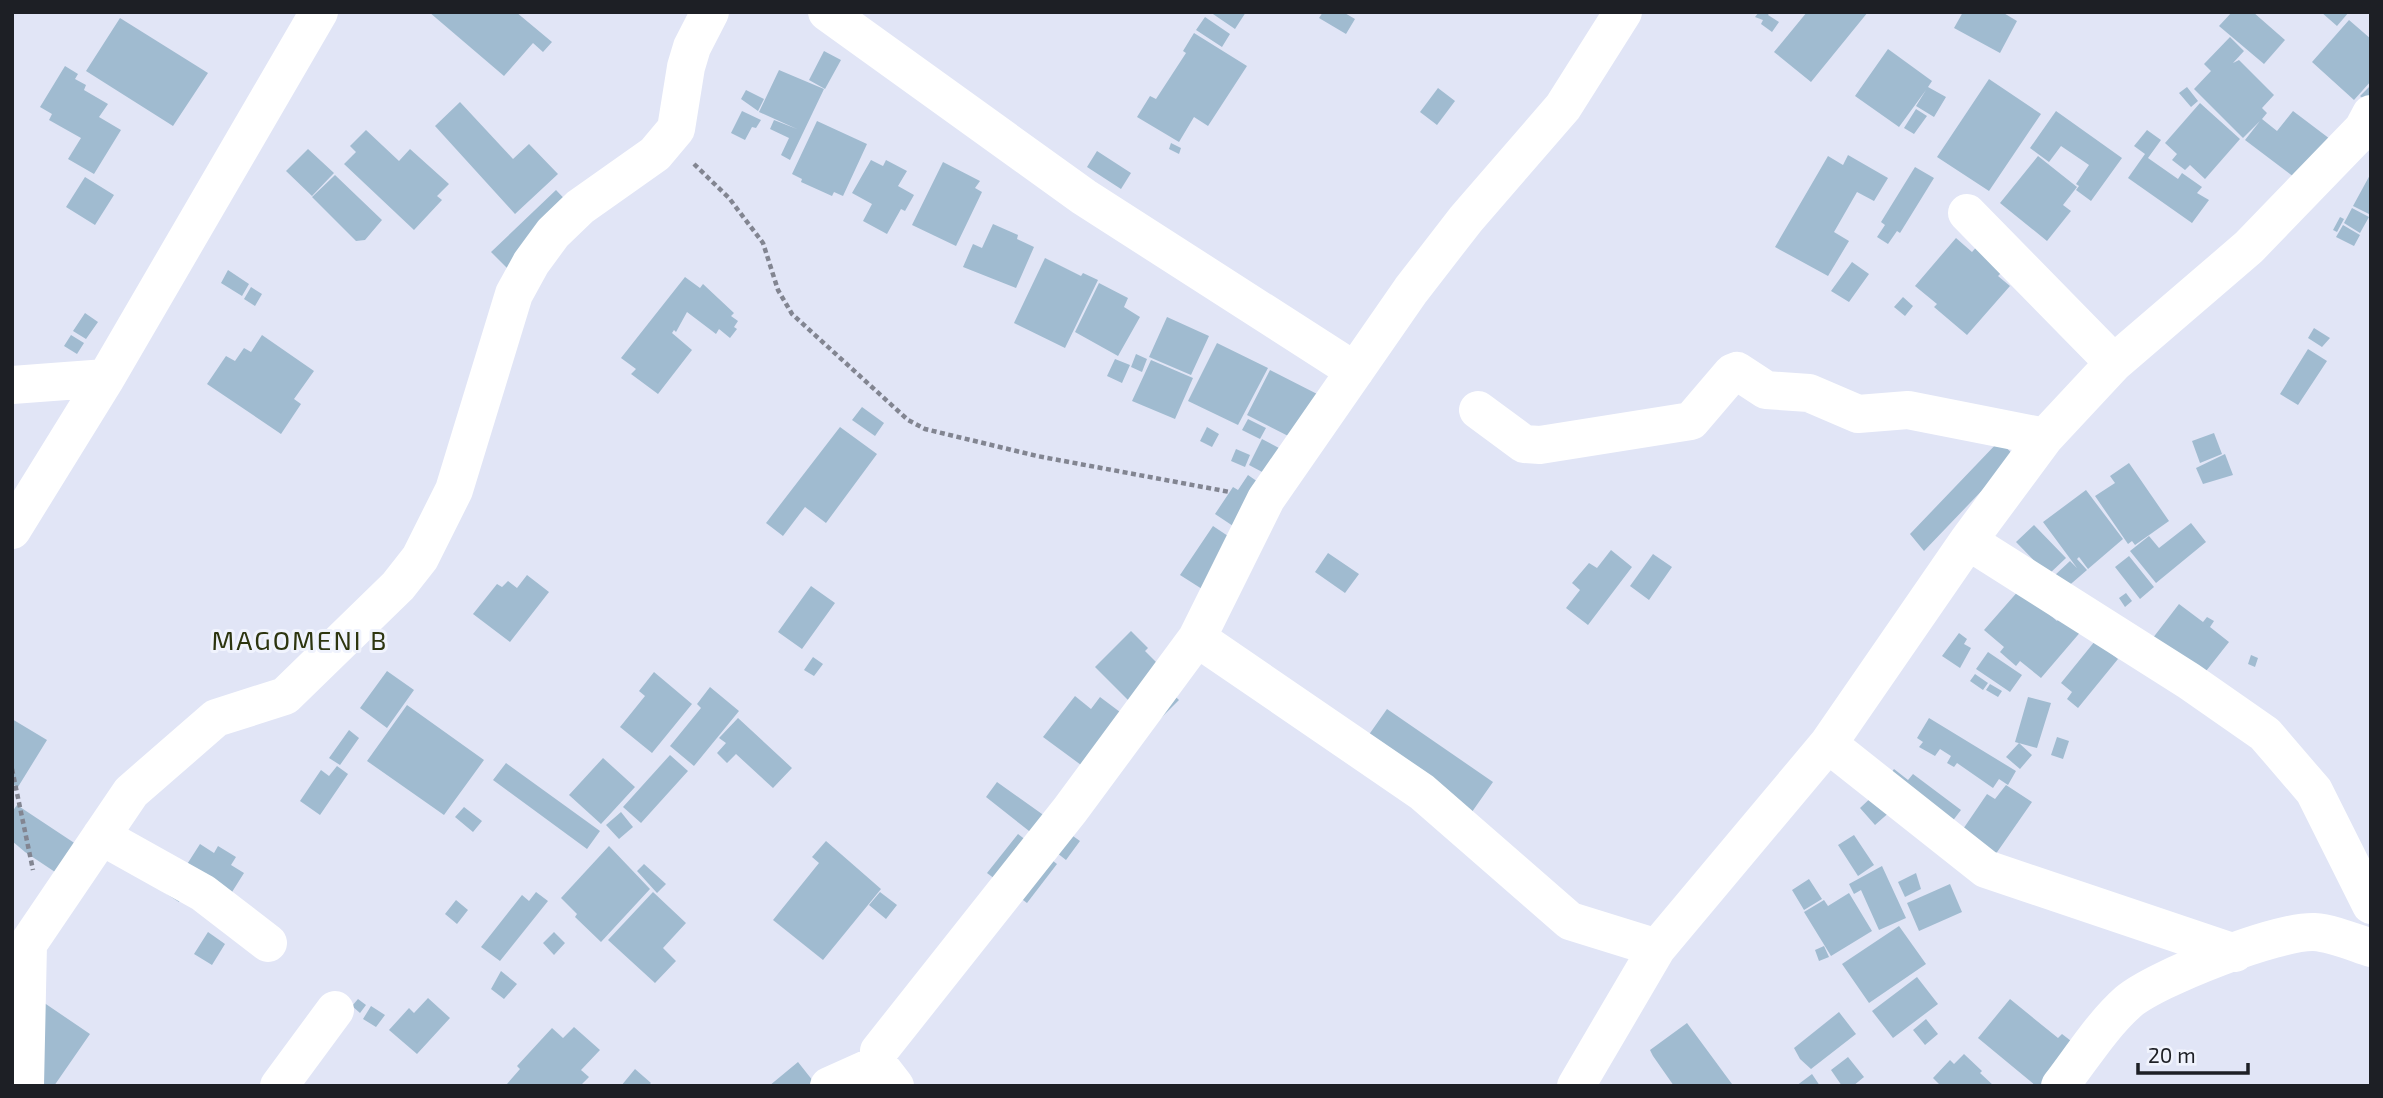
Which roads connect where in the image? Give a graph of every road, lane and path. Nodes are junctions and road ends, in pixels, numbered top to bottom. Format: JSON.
{"nodes":[{"id":1,"x":320,"y":12,"type":"edge"},
{"id":2,"x":710,"y":12,"type":"edge"},
{"id":3,"x":827,"y":12,"type":"edge"},
{"id":4,"x":1623,"y":12,"type":"edge"},
{"id":5,"x":2371,"y":114,"type":"edge"},
{"id":6,"x":676,"y":129,"type":"junction"},
{"id":7,"x":1968,"y":213,"type":"dead end"},
{"id":8,"x":2113,"y":363,"type":"junction"},
{"id":9,"x":1354,"y":371,"type":"junction"},
{"id":10,"x":106,"y":378,"type":"junction"},
{"id":11,"x":12,"y":385,"type":"edge"},
{"id":12,"x":1478,"y":410,"type":"dead end"},
{"id":13,"x":2045,"y":437,"type":"junction"},
{"id":14,"x":1266,"y":499,"type":"junction"},
{"id":15,"x":12,"y":530,"type":"edge"},
{"id":16,"x":1968,"y":541,"type":"junction"},
{"id":17,"x":1197,"y":638,"type":"junction"},
{"id":18,"x":1828,"y":744,"type":"junction"},
{"id":19,"x":12,"y":769,"type":"edge"},
{"id":20,"x":100,"y":836,"type":"junction"},
{"id":21,"x":2371,"y":905,"type":"edge"},
{"id":22,"x":28,"y":940,"type":"edge"},
{"id":23,"x":268,"y":943,"type":"dead end"},
{"id":24,"x":1657,"y":948,"type":"junction"},
{"id":25,"x":2371,"y":948,"type":"edge"},
{"id":26,"x":2235,"y":953,"type":"junction"},
{"id":27,"x":335,"y":1010,"type":"dead end"},
{"id":28,"x":886,"y":1075,"type":"edge"},
{"id":29,"x":24,"y":1086,"type":"edge"},
{"id":30,"x":279,"y":1086,"type":"edge"},
{"id":31,"x":829,"y":1086,"type":"edge"},
{"id":32,"x":1576,"y":1086,"type":"edge"},
{"id":33,"x":2060,"y":1086,"type":"edge"}],
"edges":[{"from":1,"to":10,"type":"street"},
{"from":2,"to":6,"type":"street"},
{"from":3,"to":9,"type":"street"},
{"from":4,"to":9,"type":"street"},
{"from":5,"to":8,"type":"street"},
{"from":6,"to":14,"type":"path"},
{"from":6,"to":20,"type":"street"},
{"from":7,"to":8,"type":"street"},
{"from":8,"to":13,"type":"street"},
{"from":9,"to":14,"type":"street"},
{"from":10,"to":11,"type":"street"},
{"from":10,"to":15,"type":"street"},
{"from":12,"to":13,"type":"street"},
{"from":13,"to":16,"type":"street"},
{"from":14,"to":17,"type":"street"},
{"from":16,"to":18,"type":"street"},
{"from":16,"to":21,"type":"street"},
{"from":17,"to":24,"type":"street"},
{"from":17,"to":28,"type":"street"},
{"from":18,"to":24,"type":"street"},
{"from":18,"to":26,"type":"street"},
{"from":19,"to":22,"type":"path"},
{"from":20,"to":22,"type":"street"},
{"from":20,"to":23,"type":"street"},
{"from":22,"to":29,"type":"street"},
{"from":24,"to":32,"type":"street"},
{"from":25,"to":26,"type":"street"},
{"from":26,"to":33,"type":"street"},
{"from":27,"to":30,"type":"street"},
{"from":28,"to":31,"type":"street"}]}
